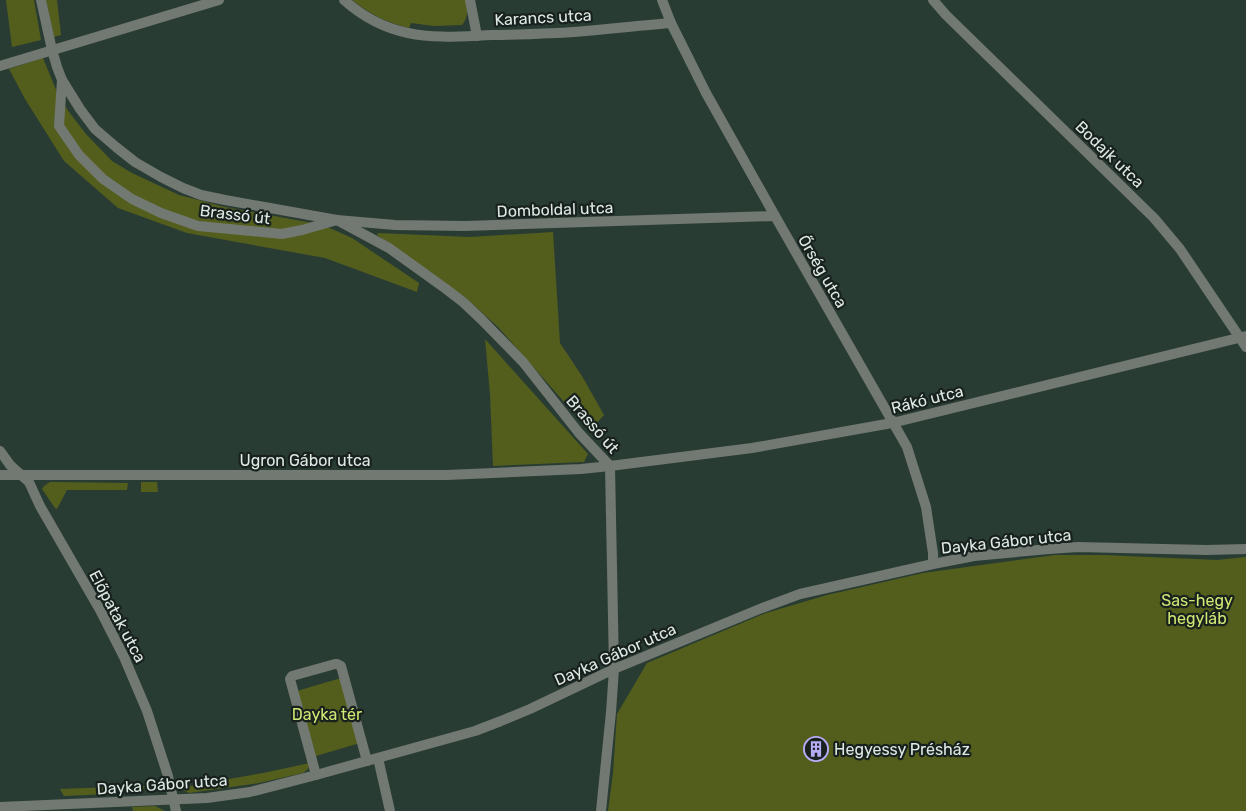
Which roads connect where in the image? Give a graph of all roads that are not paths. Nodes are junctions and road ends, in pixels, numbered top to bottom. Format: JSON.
{"nodes":[{"id":1,"x":41,"y":0,"type":"edge"},
{"id":2,"x":219,"y":0,"type":"edge"},
{"id":3,"x":344,"y":0,"type":"edge"},
{"id":4,"x":470,"y":0,"type":"edge"},
{"id":5,"x":662,"y":0,"type":"edge"},
{"id":6,"x":933,"y":0,"type":"edge"},
{"id":7,"x":671,"y":23,"type":"junction"},
{"id":8,"x":477,"y":36,"type":"junction"},
{"id":9,"x":52,"y":50,"type":"junction"},
{"id":10,"x":0,"y":66,"type":"edge"},
{"id":11,"x":62,"y":80,"type":"junction"},
{"id":12,"x":775,"y":216,"type":"junction"},
{"id":13,"x":337,"y":220,"type":"junction"},
{"id":14,"x":1243,"y":337,"type":"edge"},
{"id":15,"x":1246,"y":348,"type":"edge"},
{"id":16,"x":892,"y":423,"type":"junction"},
{"id":17,"x":0,"y":451,"type":"edge"},
{"id":18,"x":610,"y":466,"type":"junction"},
{"id":19,"x":0,"y":475,"type":"edge"},
{"id":20,"x":21,"y":475,"type":"junction"},
{"id":21,"x":1246,"y":549,"type":"edge"},
{"id":22,"x":933,"y":564,"type":"junction"},
{"id":23,"x":614,"y":669,"type":"junction"},
{"id":24,"x":373,"y":760,"type":"junction"},
{"id":25,"x":316,"y":775,"type":"junction"},
{"id":26,"x":173,"y":800,"type":"junction"},
{"id":27,"x":0,"y":807,"type":"edge"},
{"id":28,"x":176,"y":811,"type":"edge"},
{"id":29,"x":390,"y":811,"type":"edge"},
{"id":30,"x":601,"y":811,"type":"edge"}],
"edges":[{"from":1,"to":9,"type":"street","name":"Brassó út"},
{"from":2,"to":9,"type":"street"},
{"from":3,"to":8,"type":"street","name":"Karancs utca"},
{"from":4,"to":8,"type":"street"},
{"from":5,"to":7,"type":"street","name":"Őrség utca"},
{"from":6,"to":14,"type":"street","name":"Bodajk utca"},
{"from":7,"to":8,"type":"street","name":"Karancs utca"},
{"from":7,"to":12,"type":"street","name":"Őrség utca"},
{"from":9,"to":10,"type":"street"},
{"from":9,"to":11,"type":"street","name":"Brassó út"},
{"from":11,"to":13,"type":"street","name":"Brassó út"},
{"from":11,"to":13,"type":"street","name":"Brassó út"},
{"from":12,"to":13,"type":"street","name":"Domboldal utca"},
{"from":12,"to":16,"type":"street","name":"Őrség utca"},
{"from":13,"to":18,"type":"street","name":"Brassó út"},
{"from":14,"to":15,"type":"street","name":"Bodajk utca"},
{"from":14,"to":16,"type":"street","name":"Rákó utca"},
{"from":16,"to":18,"type":"street","name":"Rákó utca"},
{"from":16,"to":22,"type":"street","name":"Őrség utca"},
{"from":17,"to":20,"type":"street","name":"Előpatak utca"},
{"from":18,"to":20,"type":"street","name":"Ugron Gábor utca"},
{"from":18,"to":23,"type":"street","name":"Brassó út"},
{"from":19,"to":20,"type":"street","name":"Ugron Gábor utca"},
{"from":20,"to":26,"type":"street","name":"Előpatak utca"},
{"from":21,"to":22,"type":"street","name":"Dayka Gábor utca"},
{"from":22,"to":23,"type":"street","name":"Dayka Gábor utca"},
{"from":23,"to":24,"type":"street","name":"Dayka Gábor utca"},
{"from":23,"to":30,"type":"street","name":"Brassó út"},
{"from":24,"to":25,"type":"street","name":"Dayka Gábor utca"},
{"from":24,"to":25,"type":"street"},
{"from":24,"to":29,"type":"street"},
{"from":25,"to":26,"type":"street","name":"Dayka Gábor utca"},
{"from":26,"to":27,"type":"street","name":"Dayka Gábor utca"},
{"from":26,"to":28,"type":"street","name":"Előpatak utca"}]}
